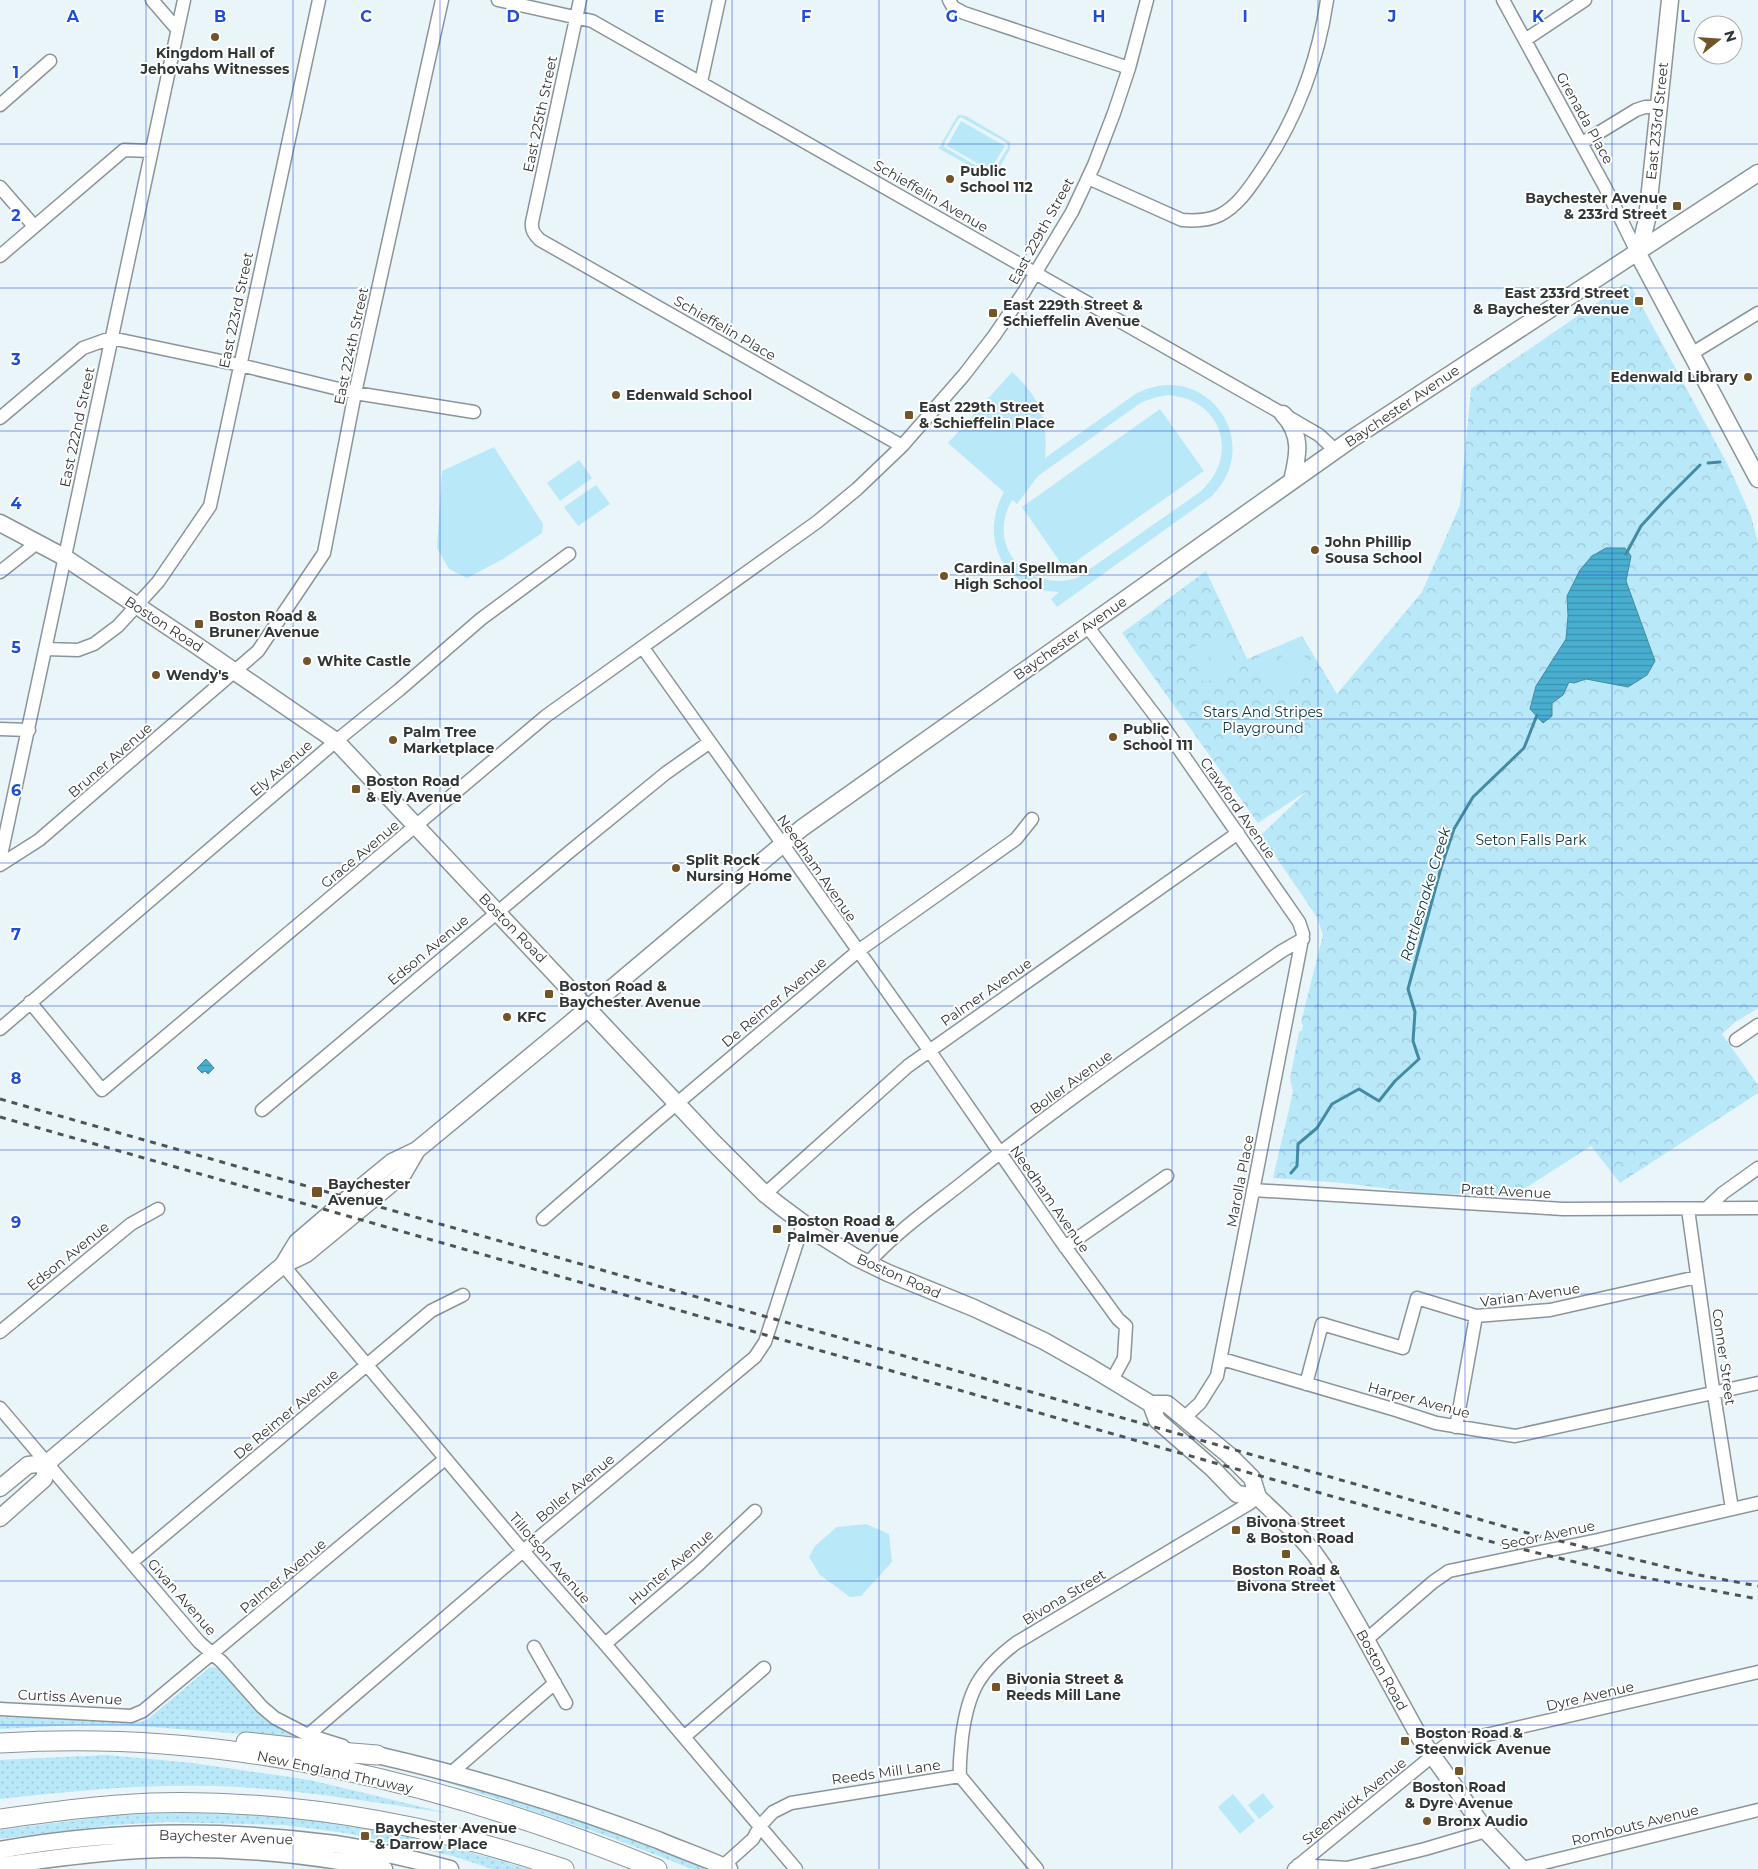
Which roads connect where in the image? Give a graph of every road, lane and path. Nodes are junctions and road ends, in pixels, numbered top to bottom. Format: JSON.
{"nodes":[{"id":1,"x":152,"y":0,"type":"edge"},
{"id":2,"x":184,"y":0,"type":"edge"},
{"id":3,"x":319,"y":0,"type":"edge"},
{"id":4,"x":442,"y":0,"type":"edge"},
{"id":5,"x":498,"y":0,"type":"edge"},
{"id":6,"x":580,"y":0,"type":"edge"},
{"id":7,"x":719,"y":0,"type":"edge"},
{"id":8,"x":949,"y":0,"type":"edge"},
{"id":9,"x":1147,"y":0,"type":"edge"},
{"id":10,"x":1327,"y":0,"type":"edge"},
{"id":11,"x":1504,"y":0,"type":"edge"},
{"id":12,"x":1585,"y":0,"type":"edge"},
{"id":13,"x":1670,"y":0,"type":"edge"},
{"id":14,"x":577,"y":17,"type":"junction"},
{"id":15,"x":177,"y":29,"type":"junction"},
{"id":16,"x":1525,"y":40,"type":"junction"},
{"id":17,"x":50,"y":61,"type":"dead end"},
{"id":18,"x":1129,"y":68,"type":"junction"},
{"id":19,"x":701,"y":82,"type":"junction"},
{"id":20,"x":0,"y":105,"type":"edge"},
{"id":21,"x":1659,"y":107,"type":"junction"},
{"id":22,"x":1582,"y":143,"type":"junction"},
{"id":23,"x":151,"y":151,"type":"junction"},
{"id":24,"x":1758,"y":173,"type":"edge"},
{"id":25,"x":1088,"y":178,"type":"junction"},
{"id":26,"x":0,"y":187,"type":"edge"},
{"id":27,"x":34,"y":226,"type":"junction"},
{"id":28,"x":535,"y":235,"type":"joint"},
{"id":29,"x":1637,"y":252,"type":"junction"},
{"id":30,"x":0,"y":256,"type":"edge"},
{"id":31,"x":1036,"y":273,"type":"junction"},
{"id":32,"x":1758,"y":312,"type":"edge"},
{"id":33,"x":111,"y":338,"type":"junction"},
{"id":34,"x":1691,"y":354,"type":"junction"},
{"id":35,"x":240,"y":365,"type":"junction"},
{"id":36,"x":355,"y":393,"type":"junction"},
{"id":37,"x":474,"y":412,"type":"dead end"},
{"id":38,"x":1283,"y":414,"type":"junction"},
{"id":39,"x":0,"y":418,"type":"edge"},
{"id":40,"x":902,"y":446,"type":"junction"},
{"id":41,"x":1335,"y":450,"type":"junction"},
{"id":42,"x":1753,"y":456,"type":"edge"},
{"id":43,"x":1758,"y":480,"type":"edge"},
{"id":44,"x":1292,"y":481,"type":"junction"},
{"id":45,"x":0,"y":523,"type":"edge"},
{"id":46,"x":38,"y":542,"type":"junction"},
{"id":47,"x":569,"y":554,"type":"dead end"},
{"id":48,"x":64,"y":557,"type":"junction"},
{"id":49,"x":0,"y":572,"type":"edge"},
{"id":50,"x":136,"y":606,"type":"junction"},
{"id":51,"x":1087,"y":626,"type":"junction"},
{"id":52,"x":643,"y":648,"type":"junction"},
{"id":53,"x":46,"y":649,"type":"junction"},
{"id":54,"x":235,"y":671,"type":"junction"},
{"id":55,"x":0,"y":729,"type":"edge"},
{"id":56,"x":29,"y":730,"type":"junction"},
{"id":57,"x":336,"y":740,"type":"junction"},
{"id":58,"x":710,"y":742,"type":"junction"},
{"id":59,"x":1032,"y":819,"type":"dead end"},
{"id":60,"x":416,"y":826,"type":"junction"},
{"id":61,"x":1238,"y":833,"type":"junction"},
{"id":62,"x":782,"y":844,"type":"junction"},
{"id":63,"x":0,"y":860,"type":"edge"},
{"id":64,"x":0,"y":865,"type":"edge"},
{"id":65,"x":497,"y":912,"type":"junction"},
{"id":66,"x":1302,"y":939,"type":"junction"},
{"id":67,"x":858,"y":951,"type":"junction"},
{"id":68,"x":30,"y":1002,"type":"junction"},
{"id":69,"x":587,"y":1009,"type":"junction"},
{"id":70,"x":18,"y":1013,"type":"junction"},
{"id":71,"x":0,"y":1016,"type":"edge"},
{"id":72,"x":1758,"y":1025,"type":"edge"},
{"id":73,"x":0,"y":1029,"type":"edge"},
{"id":74,"x":1736,"y":1040,"type":"dead end"},
{"id":75,"x":929,"y":1050,"type":"junction"},
{"id":76,"x":678,"y":1103,"type":"junction"},
{"id":77,"x":262,"y":1110,"type":"dead end"},
{"id":78,"x":999,"y":1153,"type":"junction"},
{"id":79,"x":1758,"y":1168,"type":"edge"},
{"id":80,"x":1167,"y":1176,"type":"dead end"},
{"id":81,"x":1253,"y":1190,"type":"junction"},
{"id":82,"x":765,"y":1194,"type":"junction"},
{"id":83,"x":1707,"y":1208,"type":"junction"},
{"id":84,"x":1758,"y":1208,"type":"edge"},
{"id":85,"x":158,"y":1209,"type":"dead end"},
{"id":86,"x":1688,"y":1209,"type":"junction"},
{"id":87,"x":543,"y":1219,"type":"dead end"},
{"id":88,"x":803,"y":1224,"type":"junction"},
{"id":89,"x":1065,"y":1247,"type":"junction"},
{"id":90,"x":868,"y":1264,"type":"junction"},
{"id":91,"x":283,"y":1265,"type":"junction"},
{"id":92,"x":1697,"y":1277,"type":"junction"},
{"id":93,"x":463,"y":1295,"type":"dead end"},
{"id":94,"x":1476,"y":1316,"type":"junction"},
{"id":95,"x":0,"y":1332,"type":"edge"},
{"id":96,"x":1222,"y":1359,"type":"junction"},
{"id":97,"x":367,"y":1366,"type":"junction"},
{"id":98,"x":1112,"y":1380,"type":"junction"},
{"id":99,"x":1758,"y":1383,"type":"edge"},
{"id":100,"x":1306,"y":1384,"type":"junction"},
{"id":101,"x":1714,"y":1394,"type":"junction"},
{"id":102,"x":1151,"y":1404,"type":"junction"},
{"id":103,"x":0,"y":1408,"type":"edge"},
{"id":104,"x":1185,"y":1418,"type":"junction"},
{"id":105,"x":1456,"y":1427,"type":"junction"},
{"id":106,"x":446,"y":1459,"type":"junction"},
{"id":107,"x":47,"y":1463,"type":"junction"},
{"id":108,"x":0,"y":1488,"type":"edge"},
{"id":109,"x":1258,"y":1497,"type":"junction"},
{"id":110,"x":1758,"y":1503,"type":"edge"},
{"id":111,"x":1732,"y":1508,"type":"junction"},
{"id":112,"x":755,"y":1511,"type":"dead end"},
{"id":113,"x":0,"y":1518,"type":"edge"},
{"id":114,"x":523,"y":1551,"type":"junction"},
{"id":115,"x":132,"y":1562,"type":"junction"},
{"id":116,"x":1366,"y":1640,"type":"junction"},
{"id":117,"x":605,"y":1644,"type":"junction"},
{"id":118,"x":534,"y":1647,"type":"dead end"},
{"id":119,"x":213,"y":1654,"type":"junction"},
{"id":120,"x":764,"y":1668,"type":"dead end"},
{"id":121,"x":1758,"y":1675,"type":"edge"},
{"id":122,"x":555,"y":1684,"type":"junction"},
{"id":123,"x":566,"y":1704,"type":"dead end"},
{"id":124,"x":0,"y":1709,"type":"edge"},
{"id":125,"x":138,"y":1714,"type":"joint"},
{"id":126,"x":308,"y":1735,"type":"junction"},
{"id":127,"x":684,"y":1738,"type":"junction"},
{"id":128,"x":108,"y":1742,"type":"junction"},
{"id":129,"x":0,"y":1743,"type":"edge"},
{"id":130,"x":377,"y":1755,"type":"junction"},
{"id":131,"x":1433,"y":1757,"type":"junction"},
{"id":132,"x":451,"y":1773,"type":"junction"},
{"id":133,"x":960,"y":1776,"type":"junction"},
{"id":134,"x":1758,"y":1810,"type":"edge"},
{"id":135,"x":0,"y":1819,"type":"edge"},
{"id":136,"x":760,"y":1826,"type":"junction"},
{"id":137,"x":1486,"y":1831,"type":"junction"},
{"id":138,"x":0,"y":1850,"type":"edge"},
{"id":139,"x":350,"y":1860,"type":"edge"},
{"id":140,"x":0,"y":1866,"type":"edge"},
{"id":141,"x":1296,"y":1867,"type":"edge"},
{"id":142,"x":726,"y":1868,"type":"edge"},
{"id":143,"x":384,"y":1869,"type":"edge"},
{"id":144,"x":450,"y":1869,"type":"edge"},
{"id":145,"x":564,"y":1869,"type":"edge"},
{"id":146,"x":657,"y":1869,"type":"edge"},
{"id":147,"x":796,"y":1869,"type":"edge"},
{"id":148,"x":1037,"y":1869,"type":"edge"},
{"id":149,"x":1521,"y":1869,"type":"edge"}],
"edges":[{"from":1,"to":15,"type":"street"},
{"from":2,"to":15,"type":"street","name":"East 222nd Street"},
{"from":3,"to":35,"type":"street","name":"East 223rd Street"},
{"from":4,"to":36,"type":"street","name":"East 224th Street"},
{"from":5,"to":14,"type":"street","name":"Schieffelin Avenue"},
{"from":6,"to":14,"type":"street","name":"East 225th Street"},
{"from":7,"to":19,"type":"street"},
{"from":8,"to":18,"type":"street"},
{"from":9,"to":18,"type":"street","name":"East 229th Street"},
{"from":10,"to":25,"type":"street"},
{"from":11,"to":16,"type":"street","name":"Grenada Place"},
{"from":12,"to":16,"type":"street"},
{"from":13,"to":21,"type":"main road","name":"East 233rd Street"},
{"from":14,"to":19,"type":"street","name":"Schieffelin Avenue"},
{"from":14,"to":28,"type":"street","name":"East 225th Street"},
{"from":15,"to":23,"type":"street","name":"East 222nd Street"},
{"from":16,"to":22,"type":"street","name":"Grenada Place"},
{"from":17,"to":20,"type":"street"},
{"from":18,"to":25,"type":"street","name":"East 229th Street"},
{"from":19,"to":31,"type":"street","name":"Schieffelin Avenue"},
{"from":21,"to":22,"type":"street"},
{"from":21,"to":29,"type":"main road","name":"East 233rd Street"},
{"from":22,"to":29,"type":"street","name":"Grenada Place"},
{"from":23,"to":27,"type":"street"},
{"from":23,"to":33,"type":"street","name":"East 222nd Street"},
{"from":24,"to":29,"type":"main road","name":"Baychester Avenue"},
{"from":25,"to":31,"type":"street","name":"East 229th Street"},
{"from":26,"to":27,"type":"street"},
{"from":27,"to":30,"type":"street"},
{"from":28,"to":40,"type":"street","name":"Schieffelin Place"},
{"from":29,"to":34,"type":"main road"},
{"from":29,"to":41,"type":"main road","name":"Baychester Avenue"},
{"from":31,"to":38,"type":"street","name":"Schieffelin Avenue"},
{"from":31,"to":40,"type":"street","name":"East 229th Street"},
{"from":32,"to":34,"type":"street"},
{"from":33,"to":35,"type":"street"},
{"from":33,"to":39,"type":"street"},
{"from":33,"to":48,"type":"street","name":"East 222nd Street"},
{"from":34,"to":42,"type":"main road"},
{"from":35,"to":36,"type":"street"},
{"from":35,"to":50,"type":"street","name":"East 223rd Street"},
{"from":36,"to":37,"type":"street"},
{"from":36,"to":54,"type":"street","name":"East 224th Street"},
{"from":38,"to":41,"type":"street","name":"Schieffelin Avenue"},
{"from":38,"to":44,"type":"main road"},
{"from":40,"to":52,"type":"street"},
{"from":41,"to":44,"type":"main road","name":"Baychester Avenue"},
{"from":42,"to":43,"type":"main road"},
{"from":44,"to":51,"type":"main road","name":"Baychester Avenue"},
{"from":45,"to":46,"type":"main road","name":"Boston Road"},
{"from":46,"to":48,"type":"main road","name":"Boston Road"},
{"from":46,"to":49,"type":"street"},
{"from":47,"to":57,"type":"street","name":"Ely Avenue"},
{"from":48,"to":50,"type":"main road","name":"Boston Road"},
{"from":48,"to":53,"type":"street","name":"East 222nd Street"},
{"from":50,"to":53,"type":"street","name":"East 223rd Street"},
{"from":50,"to":54,"type":"main road","name":"Boston Road"},
{"from":51,"to":61,"type":"street","name":"Crawford Avenue"},
{"from":51,"to":62,"type":"main road","name":"Baychester Avenue"},
{"from":52,"to":58,"type":"street","name":"Needham Avenue"},
{"from":52,"to":60,"type":"street","name":"Grace Avenue"},
{"from":53,"to":56,"type":"street","name":"East 222nd Street"},
{"from":54,"to":57,"type":"main road","name":"Boston Road"},
{"from":54,"to":64,"type":"street","name":"Bruner Avenue"},
{"from":55,"to":56,"type":"street"},
{"from":56,"to":63,"type":"street","name":"East 222nd Street"},
{"from":57,"to":60,"type":"main road","name":"Boston Road"},
{"from":57,"to":68,"type":"street","name":"Ely Avenue"},
{"from":58,"to":62,"type":"street","name":"Needham Avenue"},
{"from":58,"to":65,"type":"street","name":"Edson Avenue"},
{"from":59,"to":67,"type":"street","name":"De Reimer Avenue"},
{"from":60,"to":65,"type":"main road","name":"Boston Road"},
{"from":60,"to":68,"type":"street","name":"Grace Avenue"},
{"from":61,"to":66,"type":"street","name":"Crawford Avenue"},
{"from":61,"to":75,"type":"street","name":"Palmer Avenue"},
{"from":62,"to":67,"type":"street","name":"Needham Avenue"},
{"from":62,"to":69,"type":"main road","name":"Baychester Avenue"},
{"from":65,"to":69,"type":"main road","name":"Boston Road"},
{"from":65,"to":77,"type":"street","name":"Edson Avenue"},
{"from":66,"to":78,"type":"street","name":"Boller Avenue"},
{"from":66,"to":81,"type":"street","name":"Marolla Place"},
{"from":67,"to":75,"type":"street","name":"Needham Avenue"},
{"from":67,"to":76,"type":"street","name":"De Reimer Avenue"},
{"from":68,"to":70,"type":"street","name":"Ely Avenue"},
{"from":69,"to":76,"type":"main road","name":"Boston Road"},
{"from":69,"to":91,"type":"main road","name":"Baychester Avenue"},
{"from":70,"to":71,"type":"street"},
{"from":70,"to":73,"type":"street","name":"Ely Avenue"},
{"from":72,"to":74,"type":"street"},
{"from":75,"to":78,"type":"street","name":"Needham Avenue"},
{"from":75,"to":82,"type":"street","name":"Palmer Avenue"},
{"from":76,"to":82,"type":"main road","name":"Boston Road"},
{"from":76,"to":87,"type":"street","name":"De Reimer Avenue"},
{"from":78,"to":89,"type":"street","name":"Needham Avenue"},
{"from":78,"to":90,"type":"street","name":"Boller Avenue"},
{"from":79,"to":83,"type":"street"},
{"from":80,"to":89,"type":"street"},
{"from":81,"to":86,"type":"street","name":"Pratt Avenue"},
{"from":81,"to":96,"type":"street","name":"Marolla Place"},
{"from":82,"to":88,"type":"main road","name":"Boston Road"},
{"from":83,"to":84,"type":"street","name":"Pratt Avenue"},
{"from":83,"to":86,"type":"street","name":"Pratt Avenue"},
{"from":85,"to":95,"type":"street","name":"Edson Avenue"},
{"from":86,"to":92,"type":"street","name":"Conner Street"},
{"from":88,"to":90,"type":"main road","name":"Boston Road"},
{"from":88,"to":114,"type":"street","name":"Boller Avenue"},
{"from":89,"to":98,"type":"street","name":"Needham Avenue"},
{"from":90,"to":98,"type":"main road","name":"Boston Road"},
{"from":91,"to":97,"type":"street","name":"Tillotson Avenue"},
{"from":91,"to":107,"type":"main road","name":"Baychester Avenue"},
{"from":92,"to":94,"type":"street","name":"Varian Avenue"},
{"from":92,"to":101,"type":"street","name":"Conner Street"},
{"from":93,"to":97,"type":"street","name":"De Reimer Avenue"},
{"from":94,"to":100,"type":"street"},
{"from":94,"to":105,"type":"street","name":"Varian Avenue"},
{"from":96,"to":100,"type":"street","name":"Harper Avenue"},
{"from":96,"to":104,"type":"street","name":"Marolla Place"},
{"from":97,"to":106,"type":"street","name":"Tillotson Avenue"},
{"from":97,"to":115,"type":"street","name":"De Reimer Avenue"},
{"from":98,"to":102,"type":"main road","name":"Boston Road"},
{"from":99,"to":101,"type":"street","name":"Harper Avenue"},
{"from":100,"to":105,"type":"street","name":"Harper Avenue"},
{"from":101,"to":105,"type":"street","name":"Harper Avenue"},
{"from":101,"to":111,"type":"street","name":"Conner Street"},
{"from":102,"to":104,"type":"main road","name":"Boston Road"},
{"from":102,"to":109,"type":"main road","name":"Boston Road"},
{"from":103,"to":107,"type":"street","name":"Givan Avenue"},
{"from":104,"to":109,"type":"main road","name":"Boston Road"},
{"from":106,"to":114,"type":"street","name":"Tillotson Avenue"},
{"from":106,"to":119,"type":"street","name":"Palmer Avenue"},
{"from":107,"to":108,"type":"main road","name":"Baychester Avenue"},
{"from":107,"to":113,"type":"main road","name":"Baychester Avenue"},
{"from":107,"to":115,"type":"street","name":"Givan Avenue"},
{"from":109,"to":116,"type":"main road","name":"Boston Road"},
{"from":109,"to":133,"type":"street","name":"Bivona Street"},
{"from":110,"to":111,"type":"street","name":"Secor Avenue"},
{"from":111,"to":116,"type":"street","name":"Secor Avenue"},
{"from":112,"to":117,"type":"street","name":"Hunter Avenue"},
{"from":114,"to":117,"type":"street","name":"Tillotson Avenue"},
{"from":114,"to":126,"type":"street","name":"Boller Avenue"},
{"from":115,"to":119,"type":"street","name":"Givan Avenue"},
{"from":116,"to":131,"type":"main road","name":"Boston Road"},
{"from":117,"to":127,"type":"street","name":"Tillotson Avenue"},
{"from":118,"to":122,"type":"street"},
{"from":119,"to":125,"type":"street","name":"Palmer Avenue"},
{"from":119,"to":126,"type":"street","name":"Givan Avenue"},
{"from":120,"to":127,"type":"street"},
{"from":121,"to":131,"type":"street","name":"Dyre Avenue"},
{"from":122,"to":123,"type":"street"},
{"from":122,"to":132,"type":"street"},
{"from":124,"to":125,"type":"street","name":"Curtiss Avenue"},
{"from":126,"to":130,"type":"street","name":"Givan Avenue"},
{"from":127,"to":136,"type":"street","name":"Tillotson Avenue"},
{"from":128,"to":129,"type":"highway","name":"New England Thruway"},
{"from":128,"to":130,"type":"highway"},
{"from":128,"to":146,"type":"highway","name":"New England Thruway"},
{"from":130,"to":132,"type":"main road","name":"New England Thruway"},
{"from":131,"to":137,"type":"main road","name":"Boston Road"},
{"from":131,"to":141,"type":"street","name":"Steenwick Avenue"},
{"from":132,"to":142,"type":"main road","name":"New England Thruway"},
{"from":133,"to":136,"type":"street","name":"Reeds Mill Lane"},
{"from":133,"to":148,"type":"street","name":"Reeds Mill Lane"},
{"from":134,"to":149,"type":"street","name":"Rombouts Avenue"},
{"from":135,"to":145,"type":"highway"},
{"from":136,"to":142,"type":"street","name":"Reeds Mill Lane"},
{"from":136,"to":147,"type":"street","name":"Tillotson Avenue"},
{"from":137,"to":141,"type":"street"},
{"from":137,"to":149,"type":"main road","name":"Boston Road"},
{"from":138,"to":139,"type":"main road","name":"Baychester Avenue"},
{"from":139,"to":140,"type":"main road","name":"Baychester Avenue"},
{"from":139,"to":143,"type":"main road","name":"Baychester Avenue"},
{"from":139,"to":144,"type":"main road","name":"Baychester Avenue"}]}
